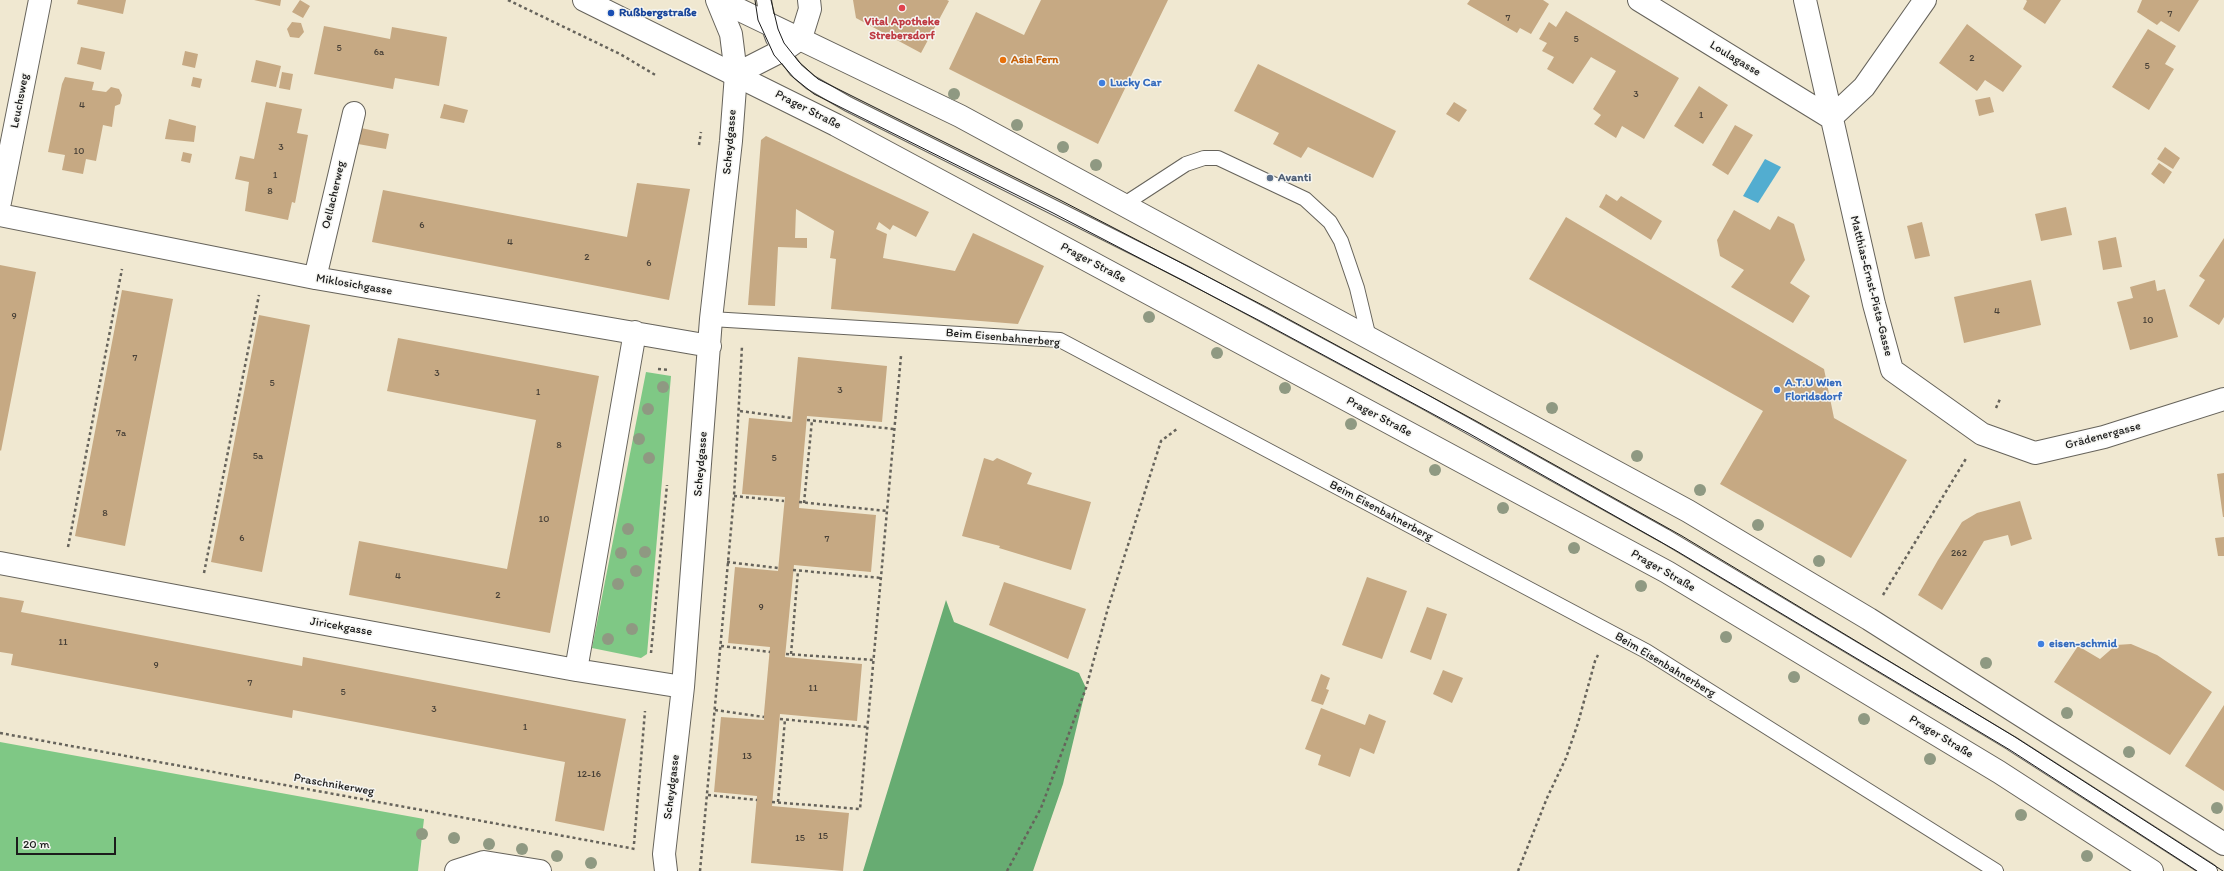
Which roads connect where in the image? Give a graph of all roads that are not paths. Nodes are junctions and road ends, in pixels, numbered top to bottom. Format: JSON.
{"nodes":[{"id":1,"x":40,"y":0,"type":"edge"},
{"id":2,"x":584,"y":0,"type":"edge"},
{"id":3,"x":718,"y":0,"type":"edge"},
{"id":4,"x":764,"y":0,"type":"edge"},
{"id":5,"x":809,"y":0,"type":"edge"},
{"id":6,"x":1639,"y":0,"type":"edge"},
{"id":7,"x":1805,"y":0,"type":"edge"},
{"id":8,"x":1925,"y":0,"type":"edge"},
{"id":9,"x":768,"y":25,"type":"junction"},
{"id":10,"x":801,"y":38,"type":"junction"},
{"id":11,"x":780,"y":52,"type":"junction"},
{"id":12,"x":736,"y":74,"type":"junction"},
{"id":13,"x":354,"y":113,"type":"dead end"},
{"id":14,"x":1831,"y":118,"type":"junction"},
{"id":15,"x":0,"y":202,"type":"edge"},
{"id":16,"x":1123,"y":205,"type":"junction"},
{"id":17,"x":0,"y":215,"type":"edge"},
{"id":18,"x":315,"y":278,"type":"junction"},
{"id":19,"x":711,"y":319,"type":"junction"},
{"id":20,"x":634,"y":332,"type":"junction"},
{"id":21,"x":1369,"y":338,"type":"junction"},
{"id":22,"x":710,"y":346,"type":"junction"},
{"id":23,"x":2224,"y":399,"type":"edge"},
{"id":24,"x":1982,"y":434,"type":"joint"},
{"id":25,"x":0,"y":563,"type":"edge"},
{"id":26,"x":576,"y":670,"type":"junction"},
{"id":27,"x":684,"y":687,"type":"junction"},
{"id":28,"x":2224,"y":844,"type":"edge"},
{"id":29,"x":665,"y":863,"type":"edge"},
{"id":30,"x":456,"y":871,"type":"edge"},
{"id":31,"x":540,"y":871,"type":"edge"},
{"id":32,"x":649,"y":871,"type":"edge"},
{"id":33,"x":1996,"y":871,"type":"edge"},
{"id":34,"x":2152,"y":871,"type":"edge"},
{"id":35,"x":2210,"y":871,"type":"edge"}],
"edges":[{"from":1,"to":15,"type":"street","name":"Leuchsweg"},
{"from":2,"to":12,"type":"street","name":"Prager Straße"},
{"from":3,"to":9,"type":"street"},
{"from":3,"to":12,"type":"street"},
{"from":4,"to":9,"type":"lane"},
{"from":5,"to":10,"type":"street"},
{"from":6,"to":14,"type":"street","name":"Loulagasse"},
{"from":7,"to":14,"type":"street","name":"Matthias-Ernst-Pista-Gasse"},
{"from":8,"to":14,"type":"street"},
{"from":9,"to":10,"type":"street"},
{"from":9,"to":11,"type":"lane"},
{"from":10,"to":11,"type":"street"},
{"from":10,"to":16,"type":"street"},
{"from":11,"to":12,"type":"street"},
{"from":11,"to":35,"type":"lane"},
{"from":12,"to":19,"type":"street","name":"Scheydgasse"},
{"from":12,"to":34,"type":"street","name":"Prager Straße"},
{"from":13,"to":18,"type":"street","name":"Oellacherweg"},
{"from":14,"to":24,"type":"street","name":"Matthias-Ernst-Pista-Gasse"},
{"from":16,"to":21,"type":"street"},
{"from":16,"to":21,"type":"lane"},
{"from":17,"to":18,"type":"street","name":"Miklosichgasse"},
{"from":18,"to":20,"type":"street","name":"Miklosichgasse"},
{"from":19,"to":22,"type":"street","name":"Scheydgasse"},
{"from":19,"to":33,"type":"lane","name":"Beim Eisenbahnerberg"},
{"from":20,"to":22,"type":"street","name":"Miklosichgasse"},
{"from":20,"to":26,"type":"street"},
{"from":21,"to":28,"type":"street"},
{"from":22,"to":27,"type":"street","name":"Scheydgasse"},
{"from":23,"to":24,"type":"street","name":"Grädenergasse"},
{"from":25,"to":26,"type":"street","name":"Jiricekgasse"},
{"from":26,"to":27,"type":"street","name":"Jiricekgasse"},
{"from":27,"to":29,"type":"street","name":"Scheydgasse"},
{"from":29,"to":32,"type":"street"},
{"from":30,"to":31,"type":"street"}]}
